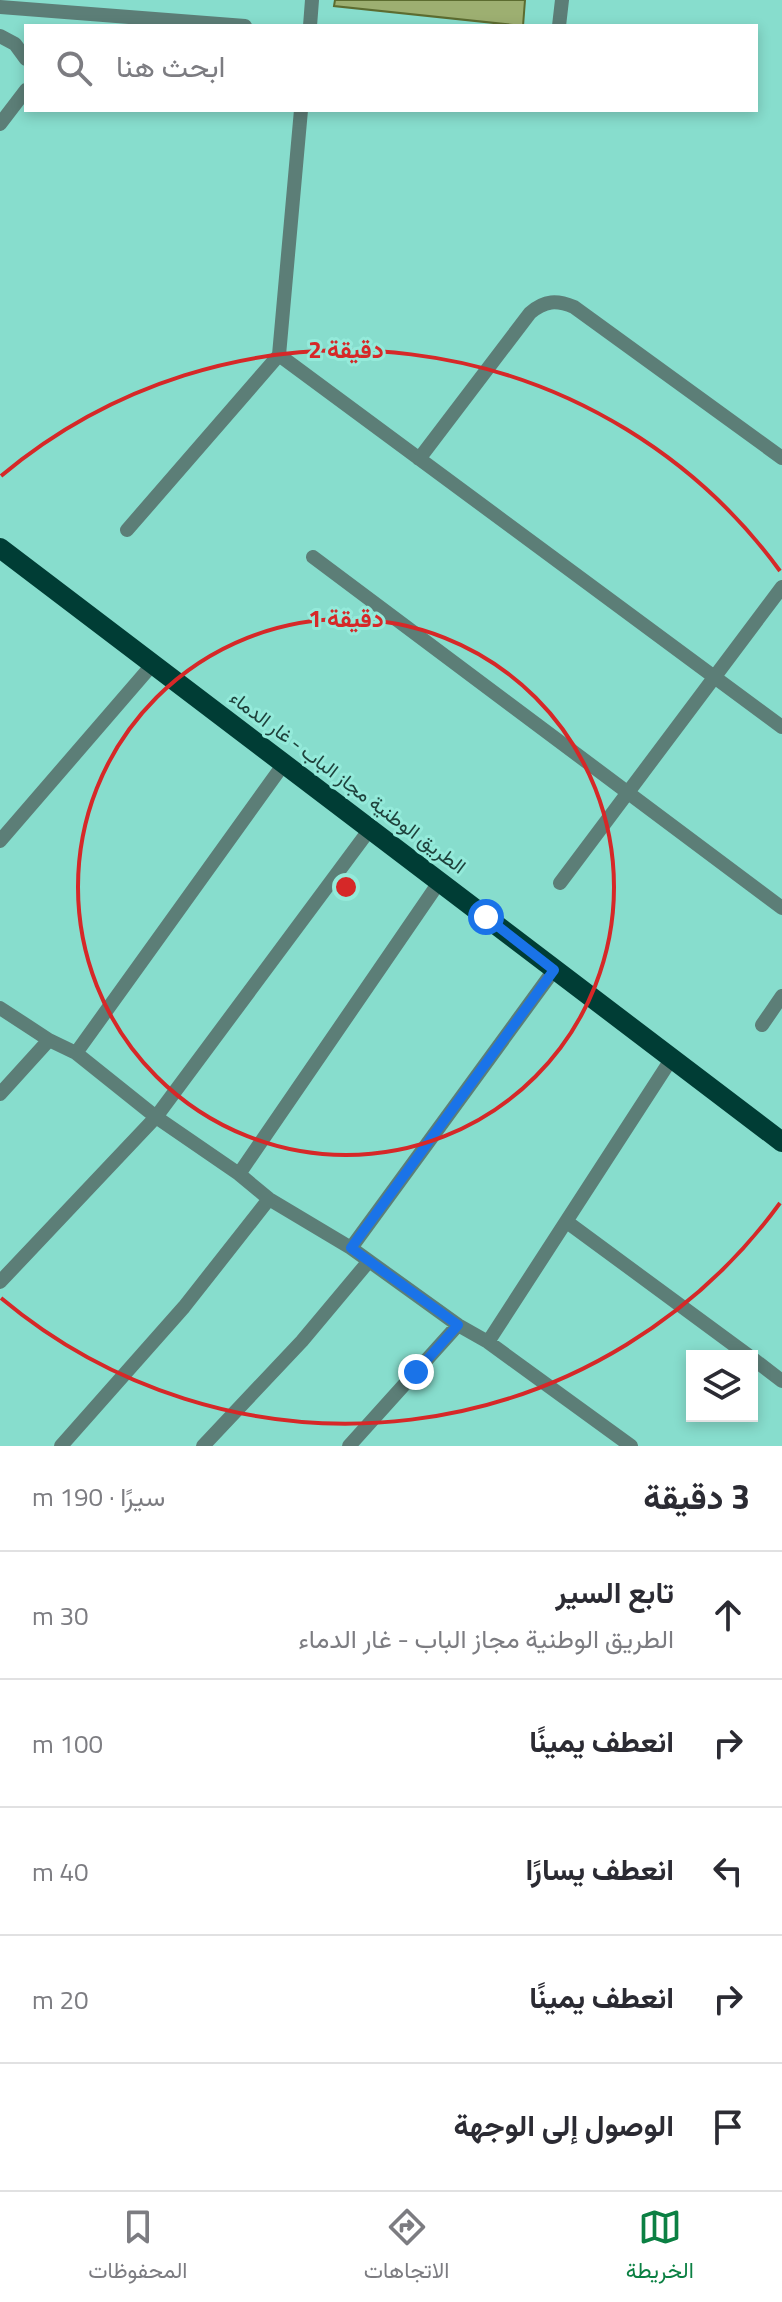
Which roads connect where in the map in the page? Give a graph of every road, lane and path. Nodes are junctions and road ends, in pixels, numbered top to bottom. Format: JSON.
{"nodes":[{"id":1,"x":312,"y":0,"type":"edge"},
{"id":2,"x":562,"y":0,"type":"edge"},
{"id":3,"x":0,"y":7,"type":"edge"},
{"id":4,"x":219,"y":24,"type":"edge"},
{"id":5,"x":310,"y":24,"type":"edge"},
{"id":6,"x":559,"y":24,"type":"edge"},
{"id":7,"x":0,"y":36,"type":"edge"},
{"id":8,"x":24,"y":56,"type":"edge"},
{"id":9,"x":24,"y":93,"type":"edge"},
{"id":10,"x":301,"y":112,"type":"edge"},
{"id":11,"x":0,"y":124,"type":"edge"},
{"id":12,"x":279,"y":355,"type":"junction"},
{"id":13,"x":782,"y":458,"type":"edge"},
{"id":14,"x":419,"y":459,"type":"junction"},
{"id":15,"x":127,"y":530,"type":"dead end"},
{"id":16,"x":0,"y":548,"type":"edge"},
{"id":17,"x":313,"y":557,"type":"dead end"},
{"id":18,"x":782,"y":587,"type":"edge"},
{"id":19,"x":152,"y":665,"type":"junction"},
{"id":20,"x":714,"y":677,"type":"junction"},
{"id":21,"x":782,"y":727,"type":"edge"},
{"id":22,"x":283,"y":765,"type":"junction"},
{"id":23,"x":627,"y":793,"type":"junction"},
{"id":24,"x":370,"y":829,"type":"junction"},
{"id":25,"x":0,"y":841,"type":"edge"},
{"id":26,"x":440,"y":881,"type":"junction"},
{"id":27,"x":560,"y":883,"type":"dead end"},
{"id":28,"x":782,"y":908,"type":"edge"},
{"id":29,"x":554,"y":970,"type":"junction"},
{"id":30,"x":782,"y":996,"type":"edge"},
{"id":31,"x":0,"y":1008,"type":"edge"},
{"id":32,"x":762,"y":1025,"type":"dead end"},
{"id":33,"x":49,"y":1040,"type":"junction"},
{"id":34,"x":76,"y":1053,"type":"junction"},
{"id":35,"x":672,"y":1058,"type":"junction"},
{"id":36,"x":0,"y":1094,"type":"edge"},
{"id":37,"x":156,"y":1117,"type":"junction"},
{"id":38,"x":782,"y":1142,"type":"edge"},
{"id":39,"x":239,"y":1174,"type":"junction"},
{"id":40,"x":269,"y":1199,"type":"junction"},
{"id":41,"x":567,"y":1222,"type":"junction"},
{"id":42,"x":351,"y":1248,"type":"junction"},
{"id":43,"x":369,"y":1261,"type":"junction"},
{"id":44,"x":0,"y":1282,"type":"edge"},
{"id":45,"x":458,"y":1325,"type":"junction"},
{"id":46,"x":488,"y":1342,"type":"junction"},
{"id":47,"x":741,"y":1350,"type":"edge"},
{"id":48,"x":758,"y":1363,"type":"edge"},
{"id":49,"x":782,"y":1381,"type":"edge"},
{"id":50,"x":61,"y":1446,"type":"edge"},
{"id":51,"x":203,"y":1446,"type":"edge"},
{"id":52,"x":349,"y":1446,"type":"edge"},
{"id":53,"x":631,"y":1446,"type":"edge"}],
"edges":[{"from":1,"to":5,"type":"street"},
{"from":2,"to":6,"type":"street"},
{"from":3,"to":4,"type":"street"},
{"from":7,"to":8,"type":"street"},
{"from":9,"to":11,"type":"street"},
{"from":10,"to":12,"type":"street"},
{"from":12,"to":14,"type":"street"},
{"from":12,"to":15,"type":"street"},
{"from":13,"to":14,"type":"street"},
{"from":14,"to":20,"type":"street"},
{"from":16,"to":19,"type":"main road","name":"الطريق الوطنية مجاز الباب - غار الدماء"},
{"from":17,"to":23,"type":"street"},
{"from":18,"to":20,"type":"street"},
{"from":19,"to":22,"type":"main road","name":"الطريق الوطنية مجاز الباب - غار الدماء"},
{"from":19,"to":25,"type":"street"},
{"from":20,"to":21,"type":"street"},
{"from":20,"to":23,"type":"street"},
{"from":22,"to":24,"type":"main road","name":"الطريق الوطنية مجاز الباب - غار الدماء"},
{"from":22,"to":34,"type":"street"},
{"from":23,"to":27,"type":"street"},
{"from":23,"to":28,"type":"street"},
{"from":24,"to":26,"type":"main road","name":"الطريق الوطنية مجاز الباب - غار الدماء"},
{"from":24,"to":37,"type":"street"},
{"from":26,"to":29,"type":"main road","name":"الطريق الوطنية مجاز الباب - غار الدماء"},
{"from":26,"to":39,"type":"street"},
{"from":29,"to":35,"type":"main road","name":"الطريق الوطنية مجاز الباب - غار الدماء"},
{"from":29,"to":42,"type":"street"},
{"from":30,"to":32,"type":"street"},
{"from":31,"to":33,"type":"street"},
{"from":33,"to":34,"type":"street"},
{"from":33,"to":36,"type":"street"},
{"from":34,"to":37,"type":"street"},
{"from":35,"to":38,"type":"main road","name":"الطريق الوطنية مجاز الباب - غار الدماء"},
{"from":35,"to":41,"type":"street"},
{"from":37,"to":39,"type":"street"},
{"from":37,"to":44,"type":"street"},
{"from":39,"to":40,"type":"street"},
{"from":40,"to":42,"type":"street"},
{"from":40,"to":50,"type":"street"},
{"from":41,"to":46,"type":"street"},
{"from":41,"to":47,"type":"street"},
{"from":42,"to":43,"type":"street"},
{"from":43,"to":45,"type":"street"},
{"from":43,"to":51,"type":"street"},
{"from":45,"to":46,"type":"street"},
{"from":45,"to":52,"type":"street"},
{"from":46,"to":53,"type":"street"},
{"from":48,"to":49,"type":"street"}]}
